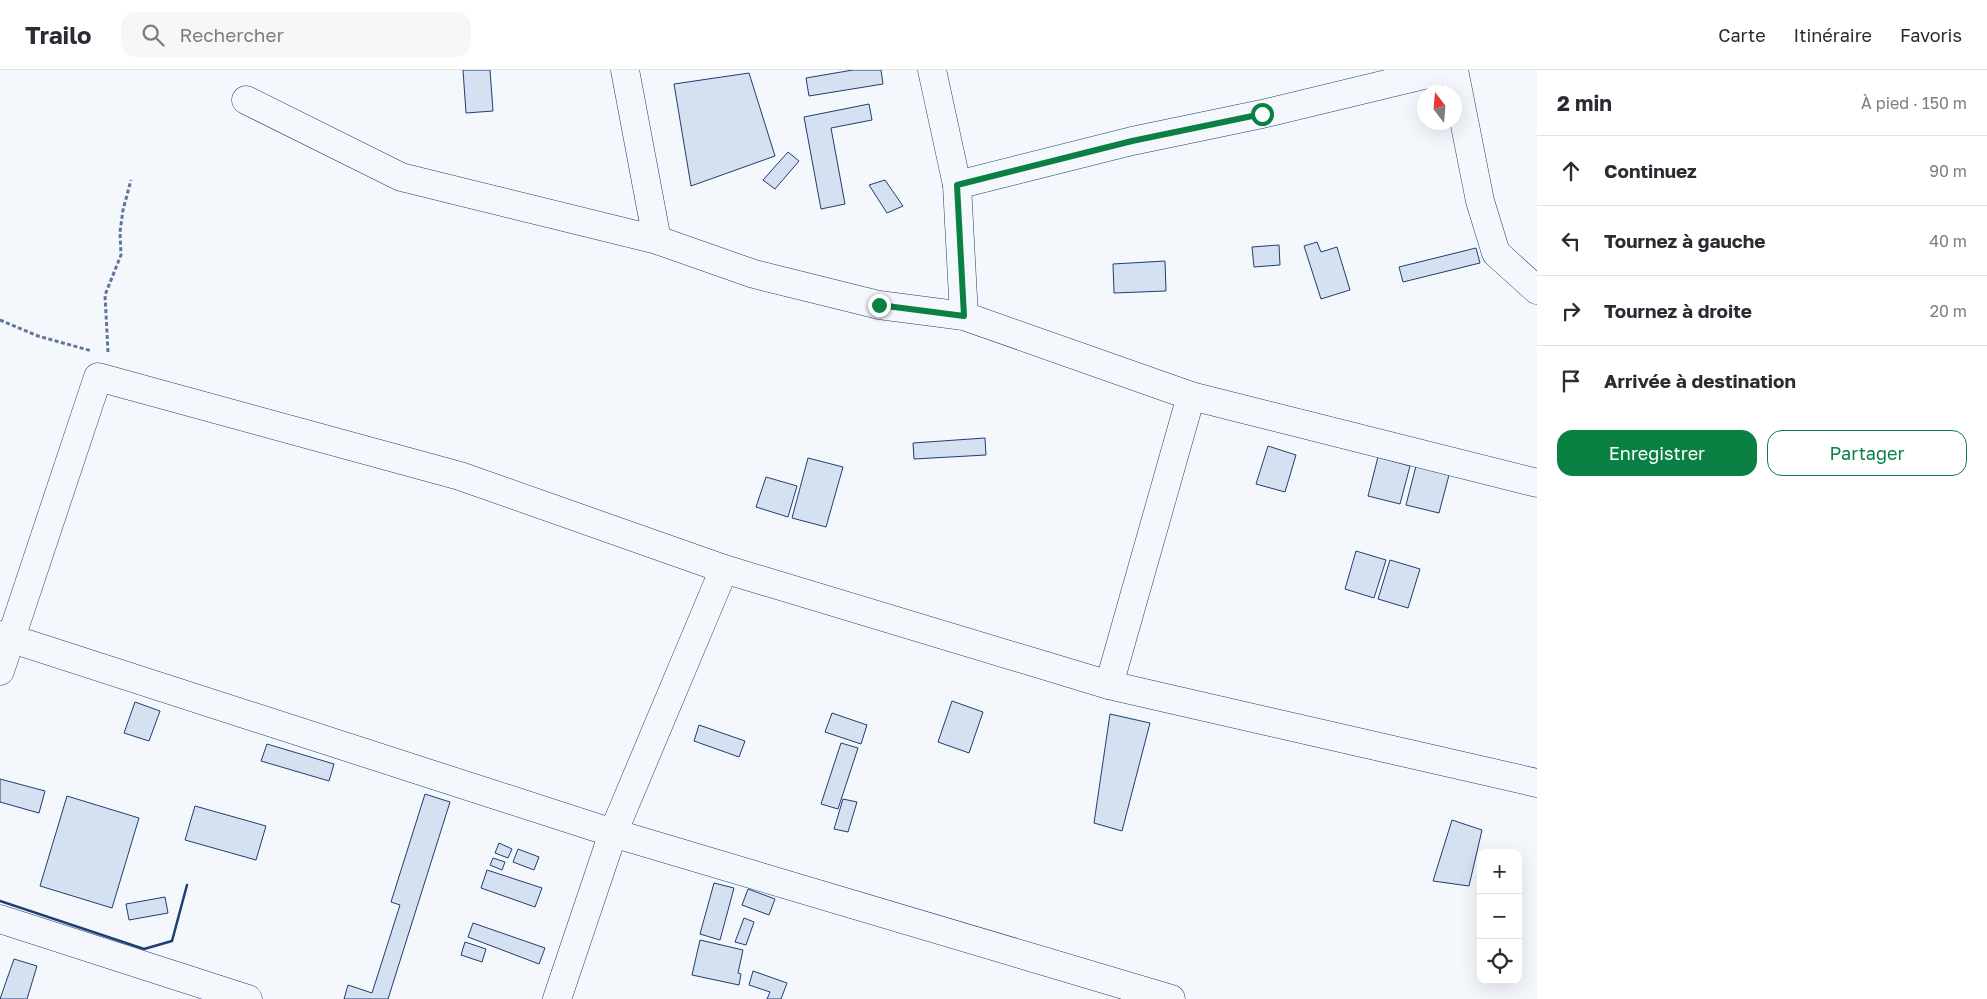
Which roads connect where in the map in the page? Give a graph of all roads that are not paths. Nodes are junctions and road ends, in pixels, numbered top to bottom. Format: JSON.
{"nodes":[{"id":1,"x":625,"y":70,"type":"edge"},
{"id":2,"x":932,"y":70,"type":"edge"},
{"id":3,"x":1445,"y":70,"type":"edge"},
{"id":4,"x":1454,"y":70,"type":"edge"},
{"id":5,"x":246,"y":100,"type":"dead end"},
{"id":6,"x":957,"y":185,"type":"junction"},
{"id":7,"x":657,"y":240,"type":"junction"},
{"id":8,"x":1537,"y":290,"type":"edge"},
{"id":9,"x":964,"y":316,"type":"junction"},
{"id":10,"x":1191,"y":396,"type":"junction"},
{"id":11,"x":1537,"y":482,"type":"edge"},
{"id":12,"x":724,"y":569,"type":"junction"},
{"id":13,"x":6,"y":636,"type":"edge"},
{"id":14,"x":0,"y":671,"type":"edge"},
{"id":15,"x":1109,"y":685,"type":"junction"},
{"id":16,"x":1537,"y":784,"type":"edge"},
{"id":17,"x":613,"y":833,"type":"junction"},
{"id":18,"x":0,"y":919,"type":"edge"},
{"id":19,"x":248,"y":999,"type":"edge"},
{"id":20,"x":558,"y":999,"type":"edge"},
{"id":21,"x":1172,"y":999,"type":"edge"}],
"edges":[{"from":1,"to":7,"type":"street"},
{"from":2,"to":6,"type":"street"},
{"from":3,"to":6,"type":"street"},
{"from":4,"to":8,"type":"street"},
{"from":5,"to":7,"type":"street"},
{"from":6,"to":9,"type":"street"},
{"from":7,"to":9,"type":"street"},
{"from":9,"to":10,"type":"street"},
{"from":10,"to":11,"type":"street"},
{"from":10,"to":15,"type":"street"},
{"from":12,"to":13,"type":"street"},
{"from":12,"to":15,"type":"street"},
{"from":12,"to":17,"type":"street"},
{"from":13,"to":14,"type":"street"},
{"from":13,"to":17,"type":"street"},
{"from":15,"to":16,"type":"street"},
{"from":17,"to":20,"type":"street"},
{"from":17,"to":21,"type":"street"},
{"from":18,"to":19,"type":"street"}]}
